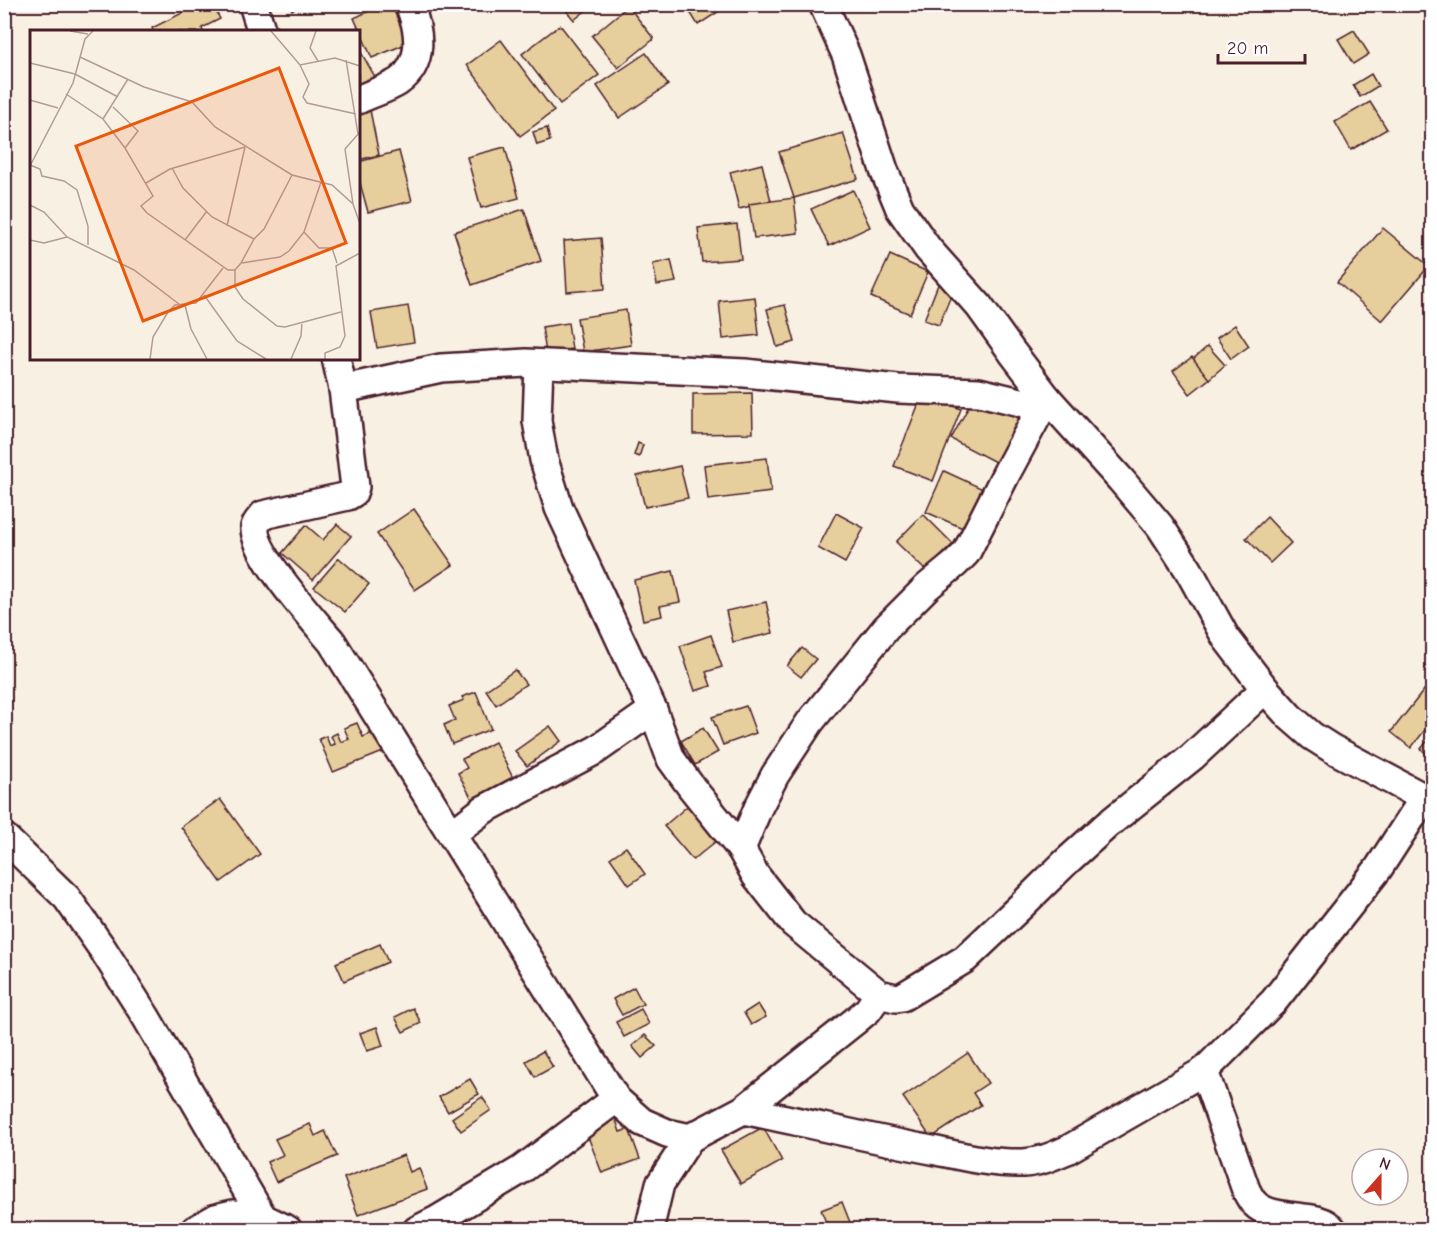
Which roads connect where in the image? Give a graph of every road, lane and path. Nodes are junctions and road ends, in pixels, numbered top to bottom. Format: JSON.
{"nodes":[{"id":1,"x":253,"y":4,"type":"edge"},
{"id":2,"x":409,"y":4,"type":"edge"},
{"id":3,"x":823,"y":4,"type":"edge"},
{"id":4,"x":260,"y":30,"type":"edge"},
{"id":5,"x":360,"y":99,"type":"edge"},
{"id":6,"x":336,"y":360,"type":"edge"},
{"id":7,"x":538,"y":364,"type":"junction"},
{"id":8,"x":343,"y":389,"type":"junction"},
{"id":9,"x":1044,"y":402,"type":"junction"},
{"id":10,"x":1265,"y":689,"type":"junction"},
{"id":11,"x":652,"y":710,"type":"junction"},
{"id":12,"x":1428,"y":800,"type":"edge"},
{"id":13,"x":452,"y":834,"type":"junction"},
{"id":14,"x":4,"y":837,"type":"edge"},
{"id":15,"x":741,"y":849,"type":"junction"},
{"id":16,"x":879,"y":994,"type":"junction"},
{"id":17,"x":1204,"y":1071,"type":"junction"},
{"id":18,"x":616,"y":1099,"type":"junction"},
{"id":19,"x":743,"y":1110,"type":"junction"},
{"id":20,"x":690,"y":1137,"type":"junction"},
{"id":21,"x":263,"y":1218,"type":"junction"},
{"id":22,"x":431,"y":1226,"type":"edge"},
{"id":23,"x":195,"y":1230,"type":"edge"},
{"id":24,"x":288,"y":1230,"type":"edge"},
{"id":25,"x":649,"y":1230,"type":"edge"},
{"id":26,"x":1333,"y":1230,"type":"edge"}],
"edges":[{"from":1,"to":4,"type":"street"},
{"from":2,"to":5,"type":"street"},
{"from":3,"to":9,"type":"street"},
{"from":6,"to":8,"type":"street"},
{"from":7,"to":8,"type":"street"},
{"from":7,"to":9,"type":"street"},
{"from":7,"to":11,"type":"street"},
{"from":8,"to":13,"type":"street"},
{"from":9,"to":10,"type":"street"},
{"from":9,"to":15,"type":"street"},
{"from":10,"to":12,"type":"street"},
{"from":10,"to":16,"type":"street"},
{"from":11,"to":13,"type":"street"},
{"from":11,"to":15,"type":"street"},
{"from":12,"to":17,"type":"street"},
{"from":13,"to":18,"type":"street"},
{"from":14,"to":21,"type":"street"},
{"from":15,"to":16,"type":"street"},
{"from":16,"to":19,"type":"street"},
{"from":17,"to":19,"type":"street"},
{"from":17,"to":26,"type":"street"},
{"from":18,"to":20,"type":"street"},
{"from":18,"to":22,"type":"street"},
{"from":19,"to":20,"type":"street"},
{"from":20,"to":25,"type":"street"},
{"from":21,"to":23,"type":"street"},
{"from":21,"to":24,"type":"street"}]}
